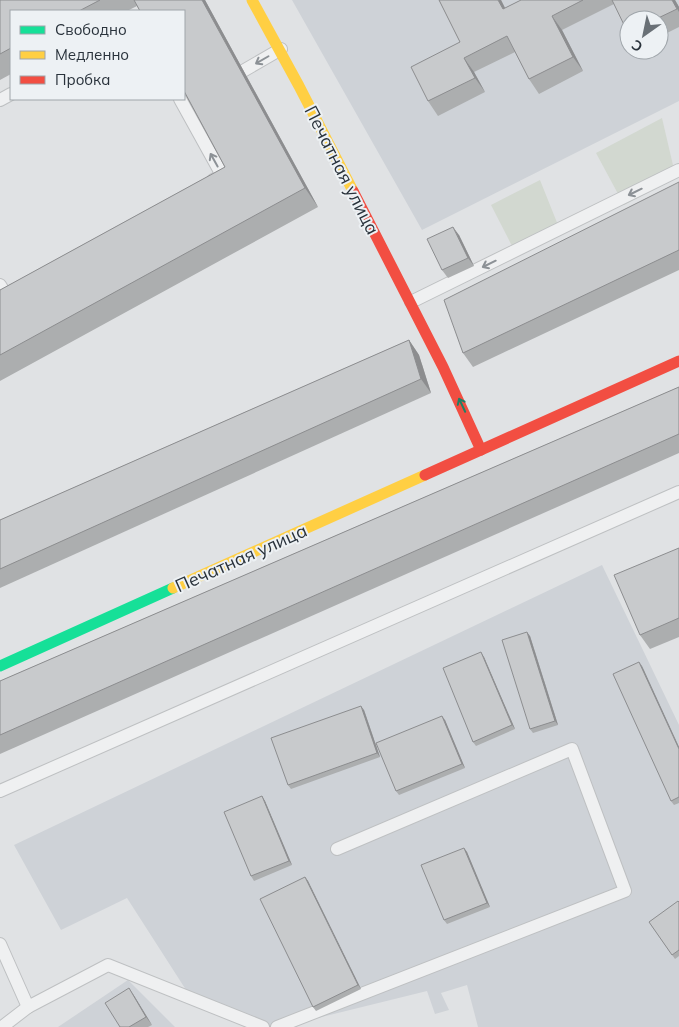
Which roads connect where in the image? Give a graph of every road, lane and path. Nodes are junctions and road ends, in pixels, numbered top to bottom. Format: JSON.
{"nodes":[{"id":1,"x":252,"y":0,"type":"edge"},
{"id":2,"x":280,"y":49,"type":"junction"},
{"id":3,"x":243,"y":71,"type":"edge"},
{"id":4,"x":184,"y":100,"type":"edge"},
{"id":5,"x":679,"y":170,"type":"edge"},
{"id":6,"x":205,"y":185,"type":"edge"},
{"id":7,"x":0,"y":285,"type":"edge"},
{"id":8,"x":23,"y":286,"type":"edge"},
{"id":9,"x":411,"y":302,"type":"junction"},
{"id":10,"x":679,"y":361,"type":"edge"},
{"id":11,"x":481,"y":450,"type":"junction"},
{"id":12,"x":679,"y":492,"type":"edge"},
{"id":13,"x":0,"y":666,"type":"edge"},
{"id":14,"x":0,"y":791,"type":"edge"},
{"id":15,"x":337,"y":849,"type":"dead end"},
{"id":16,"x":0,"y":944,"type":"edge"},
{"id":17,"x":28,"y":1008,"type":"junction"},
{"id":18,"x":2,"y":1027,"type":"edge"},
{"id":19,"x":263,"y":1027,"type":"edge"},
{"id":20,"x":277,"y":1027,"type":"edge"}],
"edges":[{"from":1,"to":2,"type":"street","name":"Печатная улица"},
{"from":2,"to":3,"type":"lane","one_way":true},
{"from":2,"to":9,"type":"street","name":"Печатная улица"},
{"from":6,"to":4,"type":"lane","one_way":true},
{"from":5,"to":9,"type":"lane","one_way":true},
{"from":7,"to":8,"type":"lane"},
{"from":11,"to":9,"type":"street","name":"Печатная улица","one_way":true},
{"from":10,"to":11,"type":"street","name":"Печатная улица"},
{"from":11,"to":13,"type":"street","name":"Печатная улица"},
{"from":12,"to":14,"type":"lane"},
{"from":15,"to":20,"type":"lane"},
{"from":16,"to":17,"type":"lane"},
{"from":17,"to":18,"type":"lane"},
{"from":17,"to":19,"type":"lane"}]}
